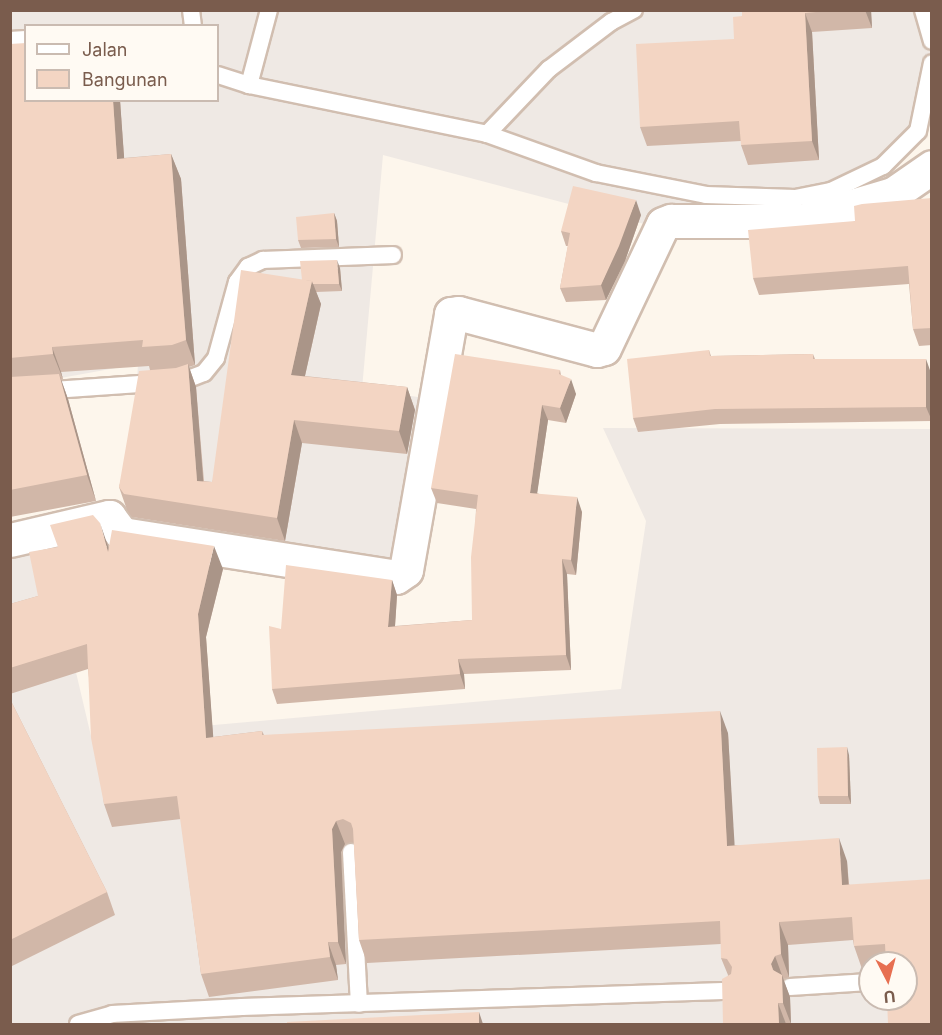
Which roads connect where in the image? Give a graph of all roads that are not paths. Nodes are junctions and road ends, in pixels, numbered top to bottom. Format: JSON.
{"nodes":[{"id":1,"x":269,"y":10,"type":"edge"},
{"id":2,"x":634,"y":10,"type":"edge"},
{"id":3,"x":923,"y":10,"type":"edge"},
{"id":4,"x":932,"y":41,"type":"edge"},
{"id":5,"x":932,"y":63,"type":"edge"},
{"id":6,"x":219,"y":75,"type":"edge"},
{"id":7,"x":249,"y":85,"type":"junction"},
{"id":8,"x":487,"y":134,"type":"junction"},
{"id":9,"x":932,"y":167,"type":"edge"},
{"id":10,"x":393,"y":255,"type":"dead end"},
{"id":11,"x":10,"y":393,"type":"edge"},
{"id":12,"x":10,"y":540,"type":"edge"},
{"id":13,"x":351,"y":852,"type":"edge"},
{"id":14,"x":858,"y":983,"type":"edge"},
{"id":15,"x":790,"y":987,"type":"dead end"},
{"id":16,"x":730,"y":991,"type":"edge"},
{"id":17,"x":359,"y":1004,"type":"junction"},
{"id":18,"x":78,"y":1024,"type":"edge"}],
"edges":[{"from":1,"to":7,"type":"lane"},
{"from":2,"to":8,"type":"lane"},
{"from":3,"to":4,"type":"lane"},
{"from":5,"to":8,"type":"lane"},
{"from":6,"to":7,"type":"lane"},
{"from":7,"to":8,"type":"lane"},
{"from":9,"to":12,"type":"street"},
{"from":10,"to":11,"type":"lane"},
{"from":13,"to":17,"type":"lane"},
{"from":14,"to":15,"type":"lane"},
{"from":16,"to":17,"type":"lane"},
{"from":17,"to":18,"type":"lane"}]}
